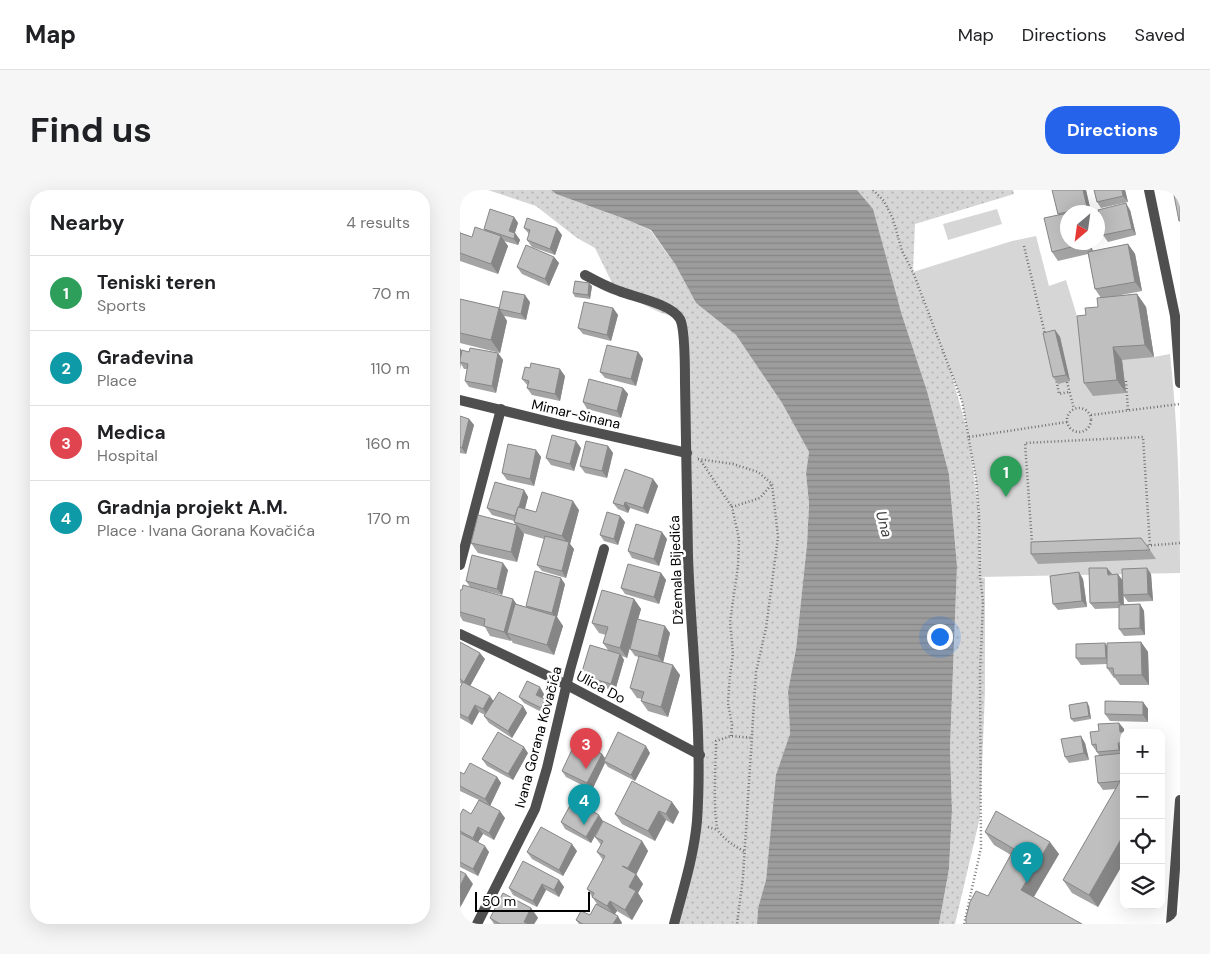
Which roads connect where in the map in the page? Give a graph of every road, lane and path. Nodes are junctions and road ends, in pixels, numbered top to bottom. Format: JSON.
{"nodes":[{"id":1,"x":873,"y":190,"type":"edge"},
{"id":2,"x":1149,"y":190,"type":"edge"},
{"id":3,"x":1024,"y":246,"type":"dead end"},
{"id":4,"x":585,"y":275,"type":"dead end"},
{"id":5,"x":1046,"y":338,"type":"edge"},
{"id":6,"x":1055,"y":376,"type":"edge"},
{"id":7,"x":1126,"y":381,"type":"dead end"},
{"id":8,"x":1067,"y":382,"type":"edge"},
{"id":9,"x":1180,"y":383,"type":"edge"},
{"id":10,"x":1069,"y":392,"type":"junction"},
{"id":11,"x":460,"y":400,"type":"edge"},
{"id":12,"x":1180,"y":404,"type":"edge"},
{"id":13,"x":501,"y":409,"type":"junction"},
{"id":14,"x":1074,"y":409,"type":"junction"},
{"id":15,"x":1128,"y":411,"type":"junction"},
{"id":16,"x":1091,"y":416,"type":"junction"},
{"id":17,"x":1068,"y":422,"type":"junction"},
{"id":18,"x":1083,"y":432,"type":"junction"},
{"id":19,"x":969,"y":437,"type":"junction"},
{"id":20,"x":1084,"y":440,"type":"junction"},
{"id":21,"x":687,"y":453,"type":"junction"},
{"id":22,"x":701,"y":461,"type":"junction"},
{"id":23,"x":772,"y":484,"type":"junction"},
{"id":24,"x":732,"y":507,"type":"junction"},
{"id":25,"x":1180,"y":543,"type":"edge"},
{"id":26,"x":1140,"y":546,"type":"edge"},
{"id":27,"x":1150,"y":546,"type":"junction"},
{"id":28,"x":604,"y":549,"type":"dead end"},
{"id":29,"x":1033,"y":550,"type":"edge"},
{"id":30,"x":460,"y":565,"type":"edge"},
{"id":31,"x":460,"y":634,"type":"edge"},
{"id":32,"x":567,"y":685,"type":"junction"},
{"id":33,"x":731,"y":736,"type":"junction"},
{"id":34,"x":753,"y":738,"type":"junction"},
{"id":35,"x":700,"y":755,"type":"junction"},
{"id":36,"x":1180,"y":800,"type":"edge"},
{"id":37,"x":744,"y":851,"type":"junction"},
{"id":38,"x":1178,"y":859,"type":"edge"},
{"id":39,"x":477,"y":924,"type":"edge"},
{"id":40,"x":674,"y":924,"type":"edge"},
{"id":41,"x":737,"y":924,"type":"edge"},
{"id":42,"x":964,"y":924,"type":"edge"},
{"id":43,"x":1171,"y":924,"type":"edge"}],
"edges":[{"from":1,"to":19,"type":"path"},
{"from":2,"to":9,"type":"street"},
{"from":3,"to":5,"type":"path"},
{"from":4,"to":21,"type":"street","name":"Džemala Bijedića"},
{"from":6,"to":10,"type":"path"},
{"from":7,"to":15,"type":"path"},
{"from":8,"to":10,"type":"path"},
{"from":10,"to":14,"type":"path"},
{"from":11,"to":13,"type":"street","name":"Mimar-Sinana"},
{"from":12,"to":15,"type":"path"},
{"from":13,"to":21,"type":"street","name":"Mimar-Sinana"},
{"from":13,"to":30,"type":"street"},
{"from":14,"to":16,"type":"path"},
{"from":14,"to":17,"type":"path"},
{"from":15,"to":16,"type":"path"},
{"from":16,"to":18,"type":"path"},
{"from":17,"to":18,"type":"path"},
{"from":17,"to":19,"type":"path"},
{"from":18,"to":20,"type":"path"},
{"from":19,"to":42,"type":"path"},
{"from":20,"to":27,"type":"path"},
{"from":20,"to":29,"type":"path"},
{"from":21,"to":22,"type":"path"},
{"from":21,"to":35,"type":"street","name":"Džemala Bijedića"},
{"from":22,"to":23,"type":"path"},
{"from":22,"to":24,"type":"path"},
{"from":23,"to":24,"type":"path"},
{"from":23,"to":34,"type":"path"},
{"from":24,"to":33,"type":"path"},
{"from":25,"to":27,"type":"path"},
{"from":26,"to":27,"type":"path"},
{"from":28,"to":32,"type":"street","name":"Ivana Gorana Kovačića"},
{"from":31,"to":32,"type":"street","name":"Ulica Do"},
{"from":32,"to":35,"type":"street","name":"Ulica Do"},
{"from":32,"to":39,"type":"street","name":"Ivana Gorana Kovačića"},
{"from":33,"to":34,"type":"path"},
{"from":33,"to":37,"type":"path"},
{"from":34,"to":37,"type":"path"},
{"from":35,"to":40,"type":"street","name":"Džemala Bijedića"},
{"from":36,"to":38,"type":"street"},
{"from":37,"to":41,"type":"path"},
{"from":38,"to":43,"type":"street"}]}
